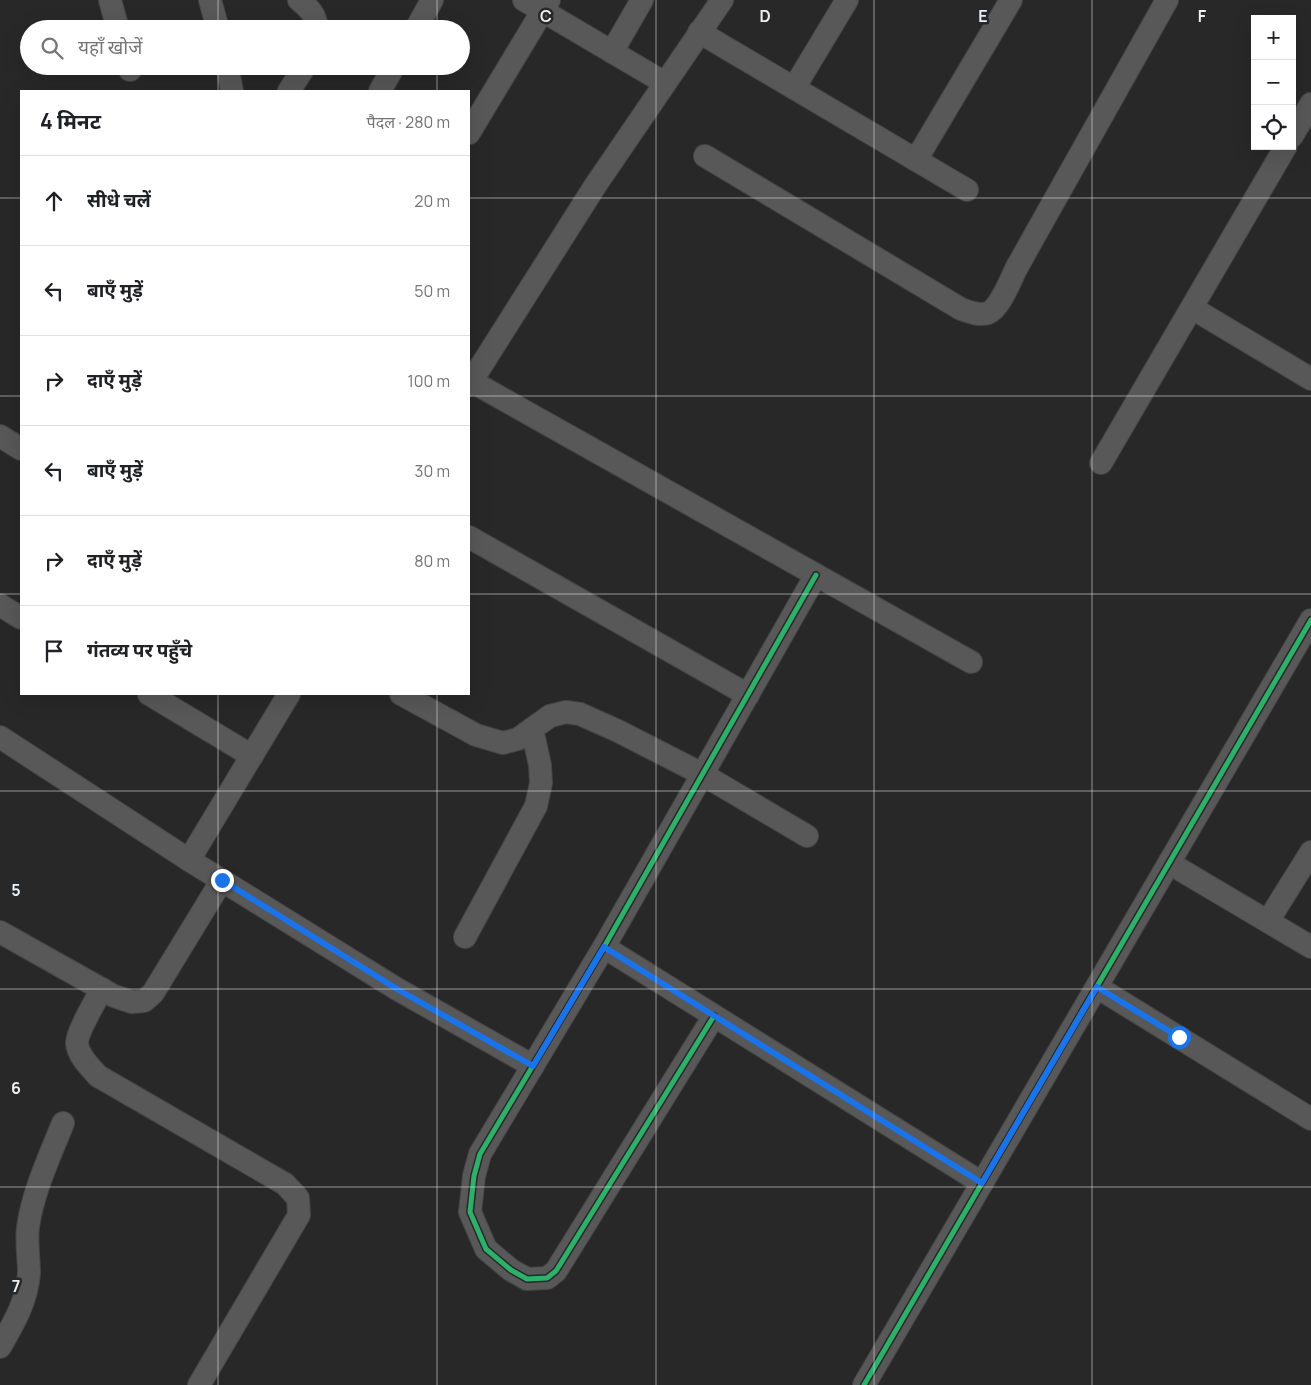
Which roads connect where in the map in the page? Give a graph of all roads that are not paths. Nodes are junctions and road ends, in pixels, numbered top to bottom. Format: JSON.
{"nodes":[{"id":1,"x":110,"y":0,"type":"edge"},
{"id":2,"x":210,"y":0,"type":"edge"},
{"id":3,"x":299,"y":0,"type":"edge"},
{"id":4,"x":432,"y":0,"type":"edge"},
{"id":5,"x":524,"y":0,"type":"edge"},
{"id":6,"x":642,"y":0,"type":"edge"},
{"id":7,"x":722,"y":0,"type":"edge"},
{"id":8,"x":847,"y":0,"type":"edge"},
{"id":9,"x":1011,"y":0,"type":"edge"},
{"id":10,"x":1167,"y":0,"type":"edge"},
{"id":11,"x":546,"y":6,"type":"edge"},
{"id":12,"x":116,"y":20,"type":"edge"},
{"id":13,"x":216,"y":20,"type":"edge"},
{"id":14,"x":316,"y":20,"type":"edge"},
{"id":15,"x":421,"y":20,"type":"edge"},
{"id":16,"x":699,"y":32,"type":"junction"},
{"id":17,"x":612,"y":52,"type":"junction"},
{"id":18,"x":229,"y":75,"type":"edge"},
{"id":19,"x":299,"y":75,"type":"edge"},
{"id":20,"x":389,"y":75,"type":"edge"},
{"id":21,"x":665,"y":83,"type":"junction"},
{"id":22,"x":794,"y":88,"type":"junction"},
{"id":23,"x":232,"y":90,"type":"edge"},
{"id":24,"x":290,"y":90,"type":"edge"},
{"id":25,"x":381,"y":90,"type":"edge"},
{"id":26,"x":1311,"y":104,"type":"edge"},
{"id":27,"x":1296,"y":129,"type":"edge"},
{"id":28,"x":470,"y":130,"type":"edge"},
{"id":29,"x":1284,"y":150,"type":"edge"},
{"id":30,"x":705,"y":156,"type":"dead end"},
{"id":31,"x":916,"y":160,"type":"junction"},
{"id":32,"x":967,"y":190,"type":"dead end"},
{"id":33,"x":1192,"y":308,"type":"junction"},
{"id":34,"x":1311,"y":378,"type":"edge"},
{"id":35,"x":470,"y":380,"type":"edge"},
{"id":36,"x":470,"y":383,"type":"edge"},
{"id":37,"x":0,"y":436,"type":"edge"},
{"id":38,"x":20,"y":448,"type":"edge"},
{"id":39,"x":1101,"y":463,"type":"dead end"},
{"id":40,"x":470,"y":538,"type":"edge"},
{"id":41,"x":816,"y":575,"type":"junction"},
{"id":42,"x":0,"y":605,"type":"edge"},
{"id":43,"x":20,"y":617,"type":"edge"},
{"id":44,"x":1311,"y":620,"type":"edge"},
{"id":45,"x":970,"y":662,"type":"dead end"},
{"id":46,"x":151,"y":695,"type":"edge"},
{"id":47,"x":288,"y":695,"type":"edge"},
{"id":48,"x":403,"y":695,"type":"edge"},
{"id":49,"x":748,"y":695,"type":"junction"},
{"id":50,"x":532,"y":729,"type":"junction"},
{"id":51,"x":0,"y":737,"type":"edge"},
{"id":52,"x":252,"y":756,"type":"junction"},
{"id":53,"x":702,"y":774,"type":"junction"},
{"id":54,"x":807,"y":836,"type":"dead end"},
{"id":55,"x":1311,"y":852,"type":"edge"},
{"id":56,"x":189,"y":860,"type":"junction"},
{"id":57,"x":1170,"y":863,"type":"junction"},
{"id":58,"x":222,"y":880,"type":"junction"},
{"id":59,"x":1268,"y":921,"type":"junction"},
{"id":60,"x":0,"y":932,"type":"edge"},
{"id":61,"x":465,"y":937,"type":"dead end"},
{"id":62,"x":604,"y":947,"type":"junction"},
{"id":63,"x":1311,"y":947,"type":"edge"},
{"id":64,"x":1097,"y":987,"type":"junction"},
{"id":65,"x":102,"y":989,"type":"junction"},
{"id":66,"x":714,"y":1016,"type":"junction"},
{"id":67,"x":533,"y":1066,"type":"junction"},
{"id":68,"x":1311,"y":1119,"type":"edge"},
{"id":69,"x":64,"y":1122,"type":"dead end"},
{"id":70,"x":982,"y":1183,"type":"junction"},
{"id":71,"x":0,"y":1347,"type":"edge"},
{"id":72,"x":199,"y":1385,"type":"edge"},
{"id":73,"x":864,"y":1385,"type":"edge"}],
"edges":[{"from":1,"to":12,"type":"street"},
{"from":2,"to":13,"type":"street"},
{"from":3,"to":14,"type":"street"},
{"from":4,"to":15,"type":"street"},
{"from":5,"to":11,"type":"street"},
{"from":6,"to":17,"type":"street"},
{"from":7,"to":16,"type":"street"},
{"from":8,"to":22,"type":"street"},
{"from":9,"to":31,"type":"street"},
{"from":10,"to":30,"type":"street"},
{"from":11,"to":17,"type":"street"},
{"from":11,"to":28,"type":"street"},
{"from":16,"to":21,"type":"street"},
{"from":16,"to":22,"type":"street"},
{"from":17,"to":21,"type":"street"},
{"from":18,"to":23,"type":"street"},
{"from":19,"to":24,"type":"street"},
{"from":20,"to":25,"type":"street"},
{"from":21,"to":35,"type":"street"},
{"from":22,"to":31,"type":"street"},
{"from":26,"to":27,"type":"street"},
{"from":29,"to":33,"type":"street"},
{"from":31,"to":32,"type":"street"},
{"from":33,"to":34,"type":"street"},
{"from":33,"to":39,"type":"street"},
{"from":36,"to":41,"type":"street"},
{"from":37,"to":38,"type":"street"},
{"from":40,"to":49,"type":"street"},
{"from":41,"to":45,"type":"street"},
{"from":41,"to":49,"type":"street"},
{"from":42,"to":43,"type":"street"},
{"from":44,"to":57,"type":"street"},
{"from":46,"to":52,"type":"street"},
{"from":47,"to":52,"type":"street"},
{"from":48,"to":50,"type":"street"},
{"from":49,"to":53,"type":"street"},
{"from":50,"to":53,"type":"street"},
{"from":50,"to":61,"type":"street"},
{"from":51,"to":56,"type":"street"},
{"from":52,"to":56,"type":"street"},
{"from":53,"to":54,"type":"street"},
{"from":53,"to":62,"type":"street"},
{"from":55,"to":59,"type":"street"},
{"from":56,"to":58,"type":"street"},
{"from":57,"to":59,"type":"street"},
{"from":57,"to":64,"type":"street"},
{"from":58,"to":65,"type":"street"},
{"from":58,"to":67,"type":"street"},
{"from":59,"to":63,"type":"street"},
{"from":60,"to":65,"type":"street"},
{"from":62,"to":66,"type":"street"},
{"from":62,"to":67,"type":"street"},
{"from":64,"to":68,"type":"street"},
{"from":64,"to":70,"type":"street"},
{"from":65,"to":72,"type":"street"},
{"from":66,"to":67,"type":"street"},
{"from":66,"to":70,"type":"street"},
{"from":69,"to":71,"type":"street"},
{"from":70,"to":73,"type":"street"}]}
